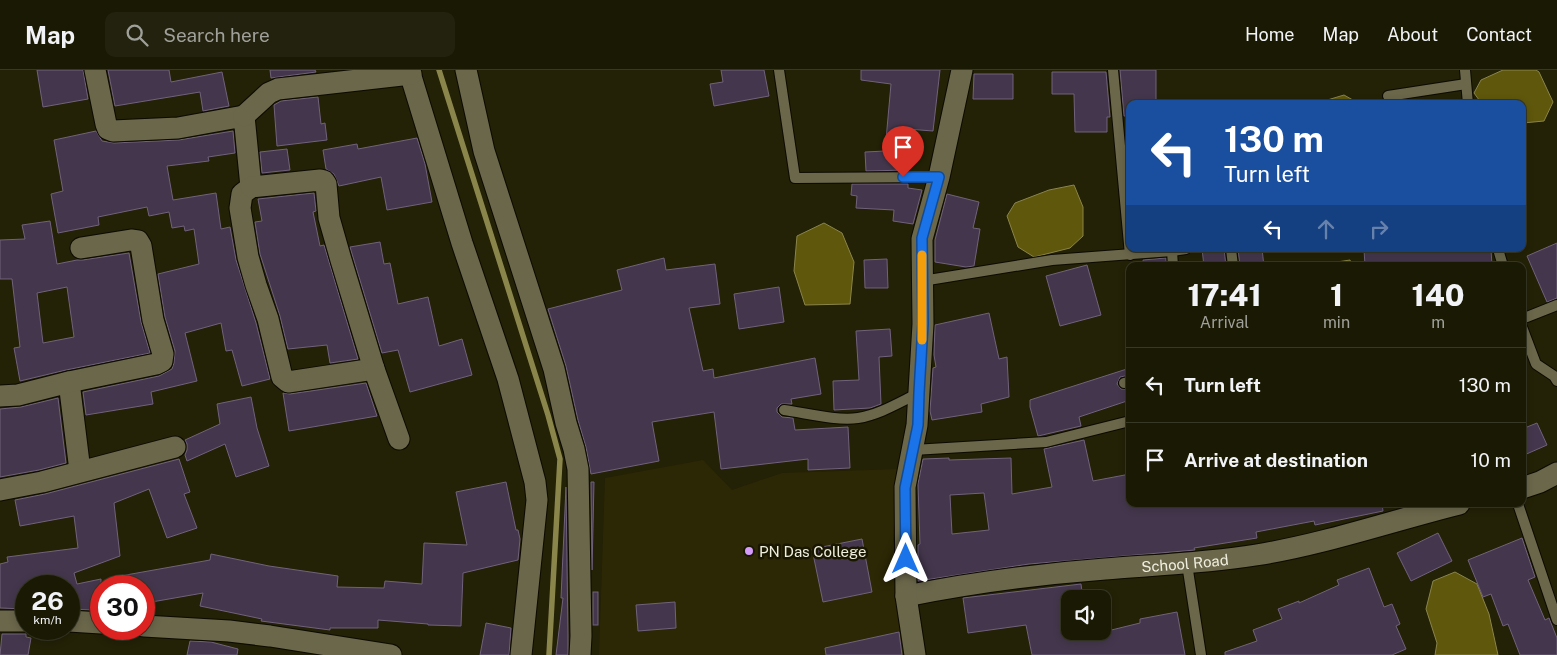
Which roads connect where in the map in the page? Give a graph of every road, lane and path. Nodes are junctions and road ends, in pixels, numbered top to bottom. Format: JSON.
{"nodes":[{"id":1,"x":94,"y":70,"type":"edge"},
{"id":2,"x":466,"y":70,"type":"edge"},
{"id":3,"x":779,"y":70,"type":"edge"},
{"id":4,"x":962,"y":70,"type":"edge"},
{"id":5,"x":1113,"y":70,"type":"edge"},
{"id":6,"x":1465,"y":70,"type":"edge"},
{"id":7,"x":410,"y":72,"type":"edge"},
{"id":8,"x":1466,"y":84,"type":"junction"},
{"id":9,"x":1388,"y":96,"type":"dead end"},
{"id":10,"x":1468,"y":100,"type":"edge"},
{"id":11,"x":244,"y":116,"type":"junction"},
{"id":12,"x":939,"y":177,"type":"junction"},
{"id":13,"x":251,"y":187,"type":"junction"},
{"id":14,"x":1126,"y":211,"type":"edge"},
{"id":15,"x":81,"y":248,"type":"dead end"},
{"id":16,"x":1130,"y":252,"type":"edge"},
{"id":17,"x":1162,"y":252,"type":"edge"},
{"id":18,"x":1130,"y":255,"type":"junction"},
{"id":19,"x":922,"y":281,"type":"junction"},
{"id":20,"x":1557,"y":305,"type":"edge"},
{"id":21,"x":1526,"y":317,"type":"edge"},
{"id":22,"x":1526,"y":338,"type":"edge"},
{"id":23,"x":374,"y":370,"type":"junction"},
{"id":24,"x":1557,"y":381,"type":"edge"},
{"id":25,"x":69,"y":382,"type":"junction"},
{"id":26,"x":919,"y":393,"type":"junction"},
{"id":27,"x":0,"y":396,"type":"edge"},
{"id":28,"x":784,"y":410,"type":"dead end"},
{"id":29,"x":1126,"y":422,"type":"dead end"},
{"id":30,"x":399,"y":439,"type":"dead end"},
{"id":31,"x":175,"y":447,"type":"dead end"},
{"id":32,"x":913,"y":450,"type":"junction"},
{"id":33,"x":80,"y":472,"type":"junction"},
{"id":34,"x":1557,"y":473,"type":"edge"},
{"id":35,"x":1526,"y":487,"type":"edge"},
{"id":36,"x":0,"y":490,"type":"edge"},
{"id":37,"x":1433,"y":507,"type":"edge"},
{"id":38,"x":1519,"y":507,"type":"edge"},
{"id":39,"x":1188,"y":564,"type":"junction"},
{"id":40,"x":906,"y":596,"type":"junction"},
{"id":41,"x":1557,"y":620,"type":"edge"},
{"id":42,"x":0,"y":621,"type":"edge"},
{"id":43,"x":15,"y":621,"type":"edge"},
{"id":44,"x":155,"y":627,"type":"edge"},
{"id":45,"x":391,"y":655,"type":"edge"},
{"id":46,"x":521,"y":655,"type":"edge"},
{"id":47,"x":580,"y":655,"type":"edge"},
{"id":48,"x":916,"y":655,"type":"edge"},
{"id":49,"x":1201,"y":655,"type":"edge"}],
"edges":[{"from":1,"to":11,"type":"street"},
{"from":2,"to":47,"type":"street"},
{"from":3,"to":12,"type":"lane"},
{"from":4,"to":12,"type":"street"},
{"from":5,"to":14,"type":"lane"},
{"from":6,"to":8,"type":"lane"},
{"from":7,"to":11,"type":"street"},
{"from":7,"to":46,"type":"street"},
{"from":8,"to":9,"type":"lane"},
{"from":8,"to":10,"type":"lane"},
{"from":11,"to":13,"type":"street"},
{"from":12,"to":19,"type":"street"},
{"from":13,"to":23,"type":"street"},
{"from":13,"to":23,"type":"street"},
{"from":15,"to":25,"type":"street"},
{"from":16,"to":18,"type":"lane"},
{"from":17,"to":18,"type":"lane"},
{"from":18,"to":19,"type":"lane"},
{"from":19,"to":26,"type":"street"},
{"from":20,"to":21,"type":"lane"},
{"from":22,"to":24,"type":"lane"},
{"from":23,"to":30,"type":"street"},
{"from":25,"to":27,"type":"street"},
{"from":25,"to":33,"type":"street"},
{"from":26,"to":28,"type":"lane"},
{"from":26,"to":32,"type":"street"},
{"from":29,"to":32,"type":"lane"},
{"from":31,"to":33,"type":"street"},
{"from":32,"to":40,"type":"street"},
{"from":33,"to":36,"type":"street"},
{"from":34,"to":35,"type":"street"},
{"from":37,"to":39,"type":"street","name":"School Road"},
{"from":38,"to":41,"type":"lane"},
{"from":39,"to":40,"type":"street","name":"School Road"},
{"from":39,"to":49,"type":"lane"},
{"from":40,"to":48,"type":"street"},
{"from":42,"to":43,"type":"street"},
{"from":44,"to":45,"type":"street"}]}
